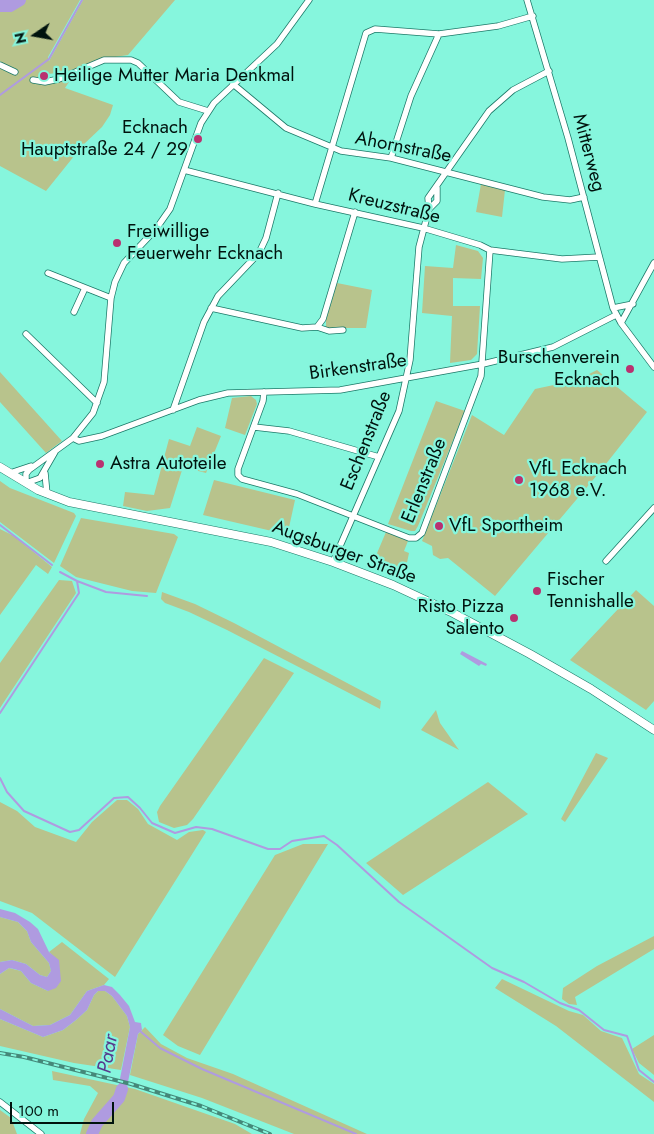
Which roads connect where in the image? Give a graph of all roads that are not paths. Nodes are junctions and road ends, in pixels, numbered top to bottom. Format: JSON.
{"nodes":[{"id":1,"x":310,"y":0,"type":"edge"},
{"id":2,"x":527,"y":0,"type":"edge"},
{"id":3,"x":533,"y":16,"type":"junction"},
{"id":4,"x":439,"y":34,"type":"junction"},
{"id":5,"x":0,"y":65,"type":"edge"},
{"id":6,"x":549,"y":71,"type":"junction"},
{"id":7,"x":15,"y":72,"type":"dead end"},
{"id":8,"x":33,"y":80,"type":"dead end"},
{"id":9,"x":233,"y":84,"type":"junction"},
{"id":10,"x":208,"y":111,"type":"junction"},
{"id":11,"x":332,"y":147,"type":"junction"},
{"id":12,"x":391,"y":158,"type":"junction"},
{"id":13,"x":184,"y":170,"type":"junction"},
{"id":14,"x":447,"y":171,"type":"junction"},
{"id":15,"x":278,"y":193,"type":"junction"},
{"id":16,"x":584,"y":197,"type":"junction"},
{"id":17,"x":315,"y":204,"type":"junction"},
{"id":18,"x":355,"y":212,"type":"junction"},
{"id":19,"x":423,"y":228,"type":"junction"},
{"id":20,"x":490,"y":250,"type":"junction"},
{"id":21,"x":599,"y":257,"type":"junction"},
{"id":22,"x":654,"y":264,"type":"edge"},
{"id":23,"x":48,"y":273,"type":"dead end"},
{"id":24,"x":85,"y":288,"type":"junction"},
{"id":25,"x":111,"y":298,"type":"junction"},
{"id":26,"x":633,"y":304,"type":"junction"},
{"id":27,"x":211,"y":308,"type":"junction"},
{"id":28,"x":613,"y":308,"type":"junction"},
{"id":29,"x":74,"y":312,"type":"dead end"},
{"id":30,"x":616,"y":315,"type":"junction"},
{"id":31,"x":621,"y":323,"type":"junction"},
{"id":32,"x":317,"y":326,"type":"junction"},
{"id":33,"x":343,"y":330,"type":"dead end"},
{"id":34,"x":26,"y":334,"type":"dead end"},
{"id":35,"x":483,"y":364,"type":"junction"},
{"id":36,"x":654,"y":366,"type":"edge"},
{"id":37,"x":407,"y":377,"type":"junction"},
{"id":38,"x":264,"y":392,"type":"junction"},
{"id":39,"x":97,"y":403,"type":"junction"},
{"id":40,"x":173,"y":410,"type":"junction"},
{"id":41,"x":254,"y":427,"type":"junction"},
{"id":42,"x":72,"y":438,"type":"junction"},
{"id":43,"x":55,"y":452,"type":"junction"},
{"id":44,"x":378,"y":457,"type":"junction"},
{"id":45,"x":36,"y":464,"type":"junction"},
{"id":46,"x":0,"y":467,"type":"edge"},
{"id":47,"x":10,"y":473,"type":"junction"},
{"id":48,"x":45,"y":473,"type":"junction"},
{"id":49,"x":26,"y":483,"type":"junction"},
{"id":50,"x":47,"y":494,"type":"junction"},
{"id":51,"x":654,"y":508,"type":"edge"},
{"id":52,"x":352,"y":516,"type":"junction"},
{"id":53,"x":606,"y":561,"type":"dead end"},
{"id":54,"x":333,"y":562,"type":"junction"},
{"id":55,"x":654,"y":730,"type":"edge"},
{"id":56,"x":0,"y":1102,"type":"edge"},
{"id":57,"x":41,"y":1134,"type":"edge"}],
"edges":[{"from":1,"to":9,"type":"street"},
{"from":2,"to":3,"type":"street","name":"Mitterweg"},
{"from":3,"to":4,"type":"street"},
{"from":3,"to":6,"type":"street","name":"Mitterweg"},
{"from":4,"to":11,"type":"street"},
{"from":4,"to":12,"type":"street"},
{"from":5,"to":7,"type":"street"},
{"from":6,"to":14,"type":"street","name":"Eschenstraße"},
{"from":6,"to":16,"type":"street","name":"Mitterweg"},
{"from":8,"to":10,"type":"street"},
{"from":9,"to":10,"type":"street"},
{"from":9,"to":11,"type":"street","name":"Ahornstraße"},
{"from":10,"to":13,"type":"street"},
{"from":11,"to":12,"type":"street","name":"Ahornstraße"},
{"from":11,"to":17,"type":"street"},
{"from":12,"to":14,"type":"street","name":"Ahornstraße"},
{"from":13,"to":15,"type":"street","name":"Kreuzstraße"},
{"from":13,"to":25,"type":"street"},
{"from":14,"to":16,"type":"street","name":"Ahornstraße"},
{"from":14,"to":19,"type":"street","name":"Eschenstraße"},
{"from":15,"to":17,"type":"street","name":"Kreuzstraße"},
{"from":15,"to":27,"type":"street"},
{"from":16,"to":21,"type":"street","name":"Mitterweg"},
{"from":17,"to":18,"type":"street","name":"Kreuzstraße"},
{"from":18,"to":19,"type":"street","name":"Kreuzstraße"},
{"from":18,"to":32,"type":"street"},
{"from":19,"to":20,"type":"street","name":"Kreuzstraße"},
{"from":19,"to":37,"type":"street","name":"Eschenstraße"},
{"from":20,"to":21,"type":"street","name":"Kreuzstraße"},
{"from":20,"to":35,"type":"street","name":"Erlenstraße"},
{"from":21,"to":28,"type":"street","name":"Mitterweg"},
{"from":22,"to":26,"type":"street"},
{"from":23,"to":24,"type":"street"},
{"from":24,"to":25,"type":"street"},
{"from":24,"to":29,"type":"street"},
{"from":25,"to":39,"type":"street"},
{"from":26,"to":28,"type":"street"},
{"from":26,"to":31,"type":"street"},
{"from":27,"to":32,"type":"street"},
{"from":27,"to":40,"type":"street"},
{"from":28,"to":30,"type":"street","name":"Mitterweg"},
{"from":30,"to":31,"type":"street","name":"Mitterweg"},
{"from":30,"to":35,"type":"street","name":"Birkenstraße"},
{"from":31,"to":36,"type":"street","name":"Mitterweg"},
{"from":32,"to":33,"type":"street"},
{"from":34,"to":39,"type":"street"},
{"from":35,"to":37,"type":"street","name":"Birkenstraße"},
{"from":35,"to":52,"type":"street","name":"Erlenstraße"},
{"from":37,"to":38,"type":"street","name":"Birkenstraße"},
{"from":37,"to":44,"type":"street","name":"Eschenstraße"},
{"from":38,"to":40,"type":"street","name":"Birkenstraße"},
{"from":38,"to":41,"type":"street","name":"Erlenstraße"},
{"from":39,"to":42,"type":"street"},
{"from":40,"to":42,"type":"street","name":"Birkenstraße"},
{"from":41,"to":44,"type":"street"},
{"from":41,"to":52,"type":"street","name":"Erlenstraße"},
{"from":42,"to":43,"type":"street"},
{"from":43,"to":45,"type":"street"},
{"from":43,"to":48,"type":"street"},
{"from":44,"to":52,"type":"street","name":"Eschenstraße"},
{"from":45,"to":47,"type":"street"},
{"from":45,"to":49,"type":"street"},
{"from":46,"to":47,"type":"main road","name":"Augsburger Straße"},
{"from":47,"to":49,"type":"main road","name":"Augsburger Straße"},
{"from":48,"to":49,"type":"street"},
{"from":48,"to":50,"type":"street"},
{"from":49,"to":50,"type":"main road","name":"Augsburger Straße"},
{"from":50,"to":54,"type":"main road","name":"Augsburger Straße"},
{"from":51,"to":53,"type":"street"},
{"from":52,"to":54,"type":"street","name":"Eschenstraße"},
{"from":54,"to":55,"type":"main road","name":"Augsburger Straße"},
{"from":56,"to":57,"type":"street"}]}
